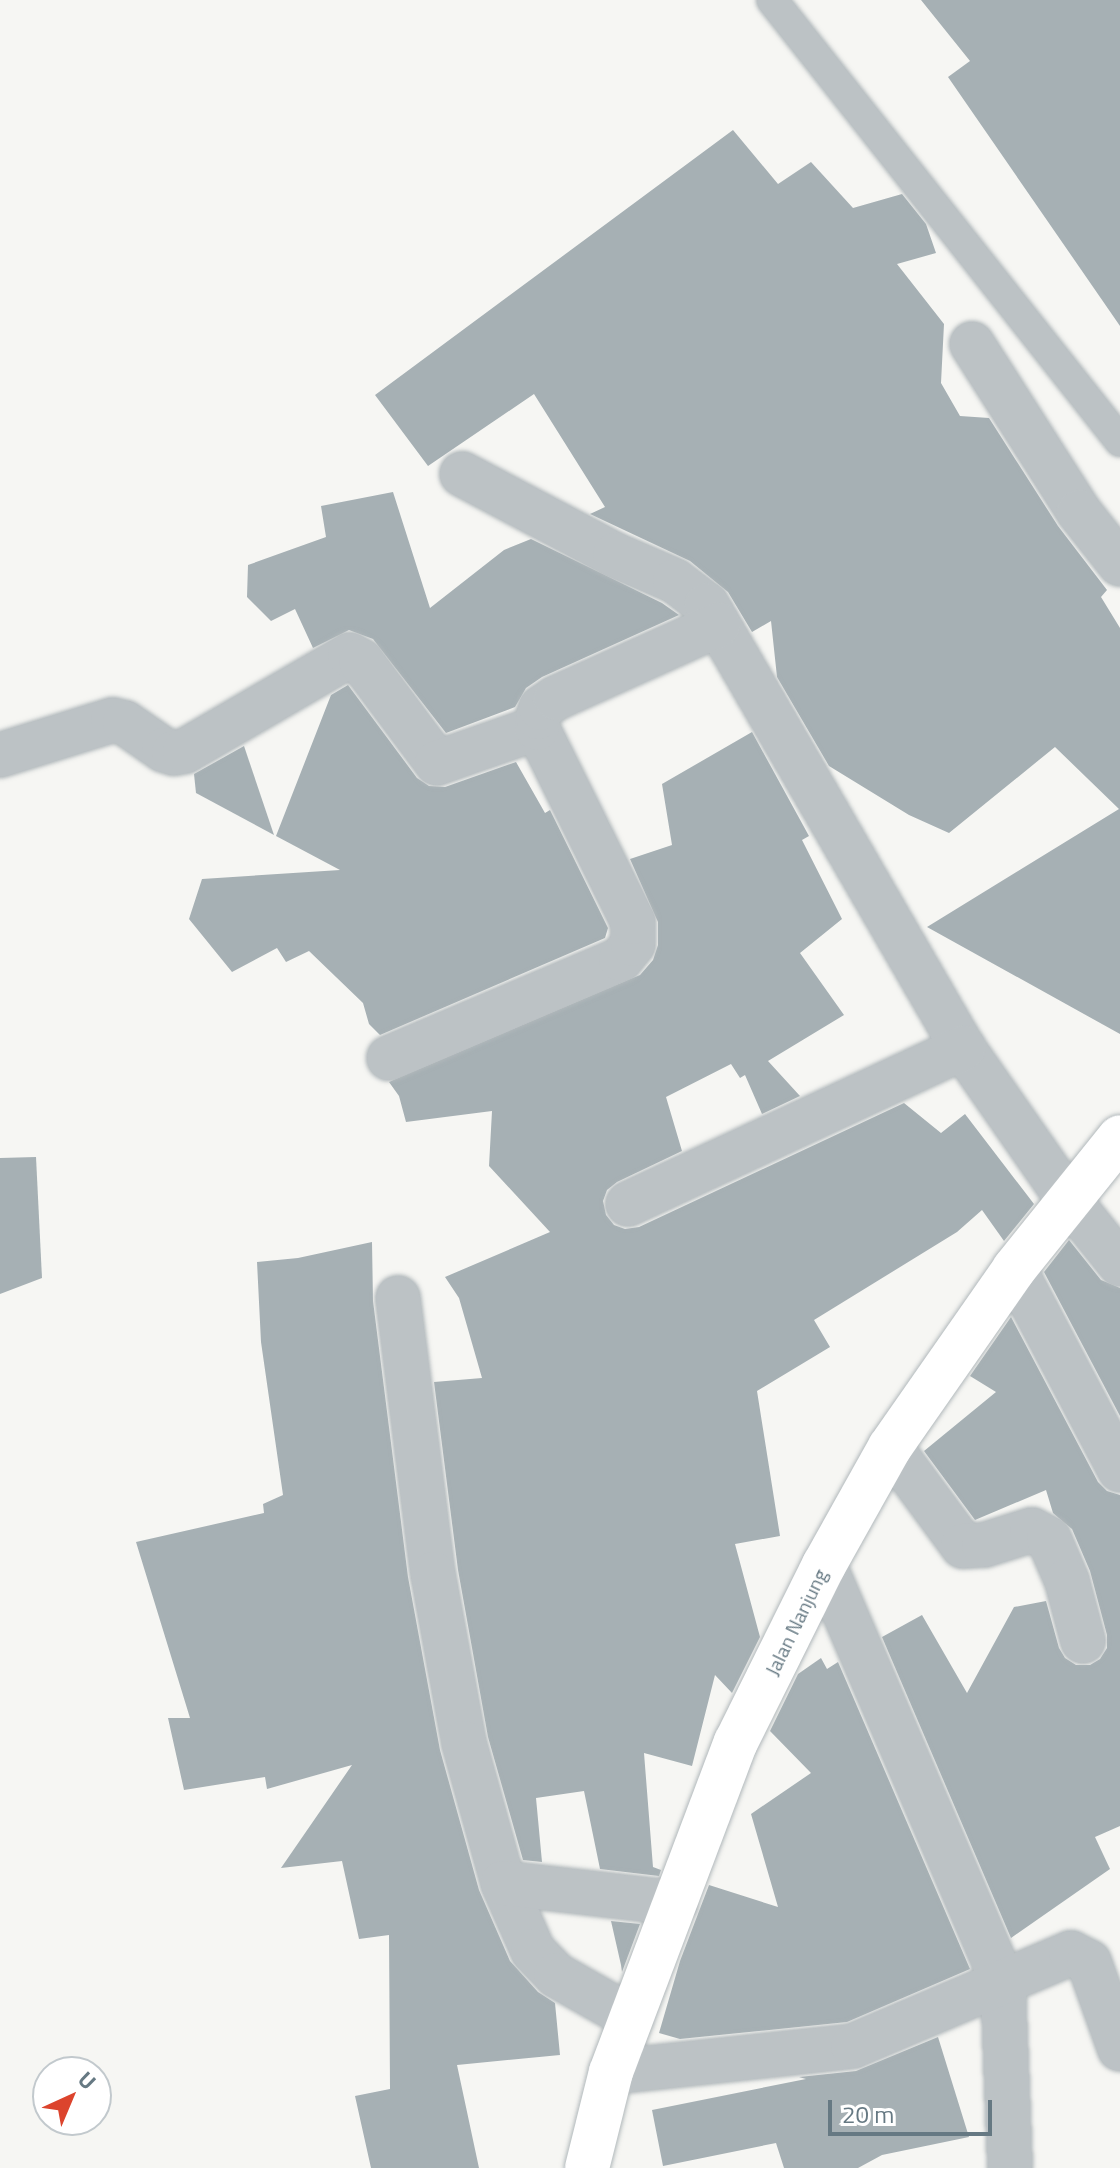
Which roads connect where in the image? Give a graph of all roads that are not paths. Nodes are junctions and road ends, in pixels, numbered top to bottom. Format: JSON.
{"nodes":[{"id":1,"x":772,"y":0,"type":"edge"},
{"id":2,"x":972,"y":344,"type":"dead end"},
{"id":3,"x":1120,"y":441,"type":"edge"},
{"id":4,"x":462,"y":474,"type":"dead end"},
{"id":5,"x":1120,"y":564,"type":"edge"},
{"id":6,"x":718,"y":625,"type":"junction"},
{"id":7,"x":537,"y":728,"type":"junction"},
{"id":8,"x":0,"y":755,"type":"edge"},
{"id":9,"x":963,"y":1048,"type":"junction"},
{"id":10,"x":389,"y":1058,"type":"dead end"},
{"id":11,"x":1120,"y":1137,"type":"edge"},
{"id":12,"x":1068,"y":1199,"type":"junction"},
{"id":13,"x":628,"y":1204,"type":"dead end"},
{"id":14,"x":1120,"y":1264,"type":"edge"},
{"id":15,"x":1014,"y":1269,"type":"junction"},
{"id":16,"x":398,"y":1298,"type":"dead end"},
{"id":17,"x":890,"y":1447,"type":"junction"},
{"id":18,"x":1120,"y":1470,"type":"edge"},
{"id":19,"x":824,"y":1565,"type":"junction"},
{"id":20,"x":1083,"y":1641,"type":"dead end"},
{"id":21,"x":503,"y":1883,"type":"junction"},
{"id":22,"x":676,"y":1903,"type":"junction"},
{"id":23,"x":1003,"y":1983,"type":"junction"},
{"id":24,"x":632,"y":2018,"type":"junction"},
{"id":25,"x":1120,"y":2049,"type":"edge"},
{"id":26,"x":611,"y":2072,"type":"junction"},
{"id":27,"x":587,"y":2168,"type":"edge"},
{"id":28,"x":1010,"y":2168,"type":"edge"}],
"edges":[{"from":1,"to":3,"type":"lane"},
{"from":2,"to":5,"type":"street"},
{"from":4,"to":6,"type":"street"},
{"from":6,"to":7,"type":"street"},
{"from":6,"to":9,"type":"street"},
{"from":7,"to":8,"type":"street"},
{"from":7,"to":10,"type":"street"},
{"from":9,"to":12,"type":"street"},
{"from":9,"to":13,"type":"street"},
{"from":11,"to":12,"type":"main road","name":"Jalan Nanjung"},
{"from":12,"to":14,"type":"street"},
{"from":12,"to":15,"type":"main road","name":"Jalan Nanjung"},
{"from":15,"to":17,"type":"main road","name":"Jalan Nanjung"},
{"from":15,"to":18,"type":"street"},
{"from":16,"to":21,"type":"street"},
{"from":17,"to":19,"type":"main road","name":"Jalan Nanjung"},
{"from":17,"to":20,"type":"street"},
{"from":19,"to":22,"type":"main road","name":"Jalan Nanjung"},
{"from":19,"to":23,"type":"street"},
{"from":21,"to":22,"type":"street"},
{"from":21,"to":24,"type":"street"},
{"from":22,"to":24,"type":"main road","name":"Jalan Nanjung"},
{"from":23,"to":25,"type":"street"},
{"from":23,"to":26,"type":"street"},
{"from":23,"to":28,"type":"street"},
{"from":24,"to":26,"type":"main road","name":"Jalan Nanjung"},
{"from":26,"to":27,"type":"main road","name":"Jalan Nanjung"}]}
